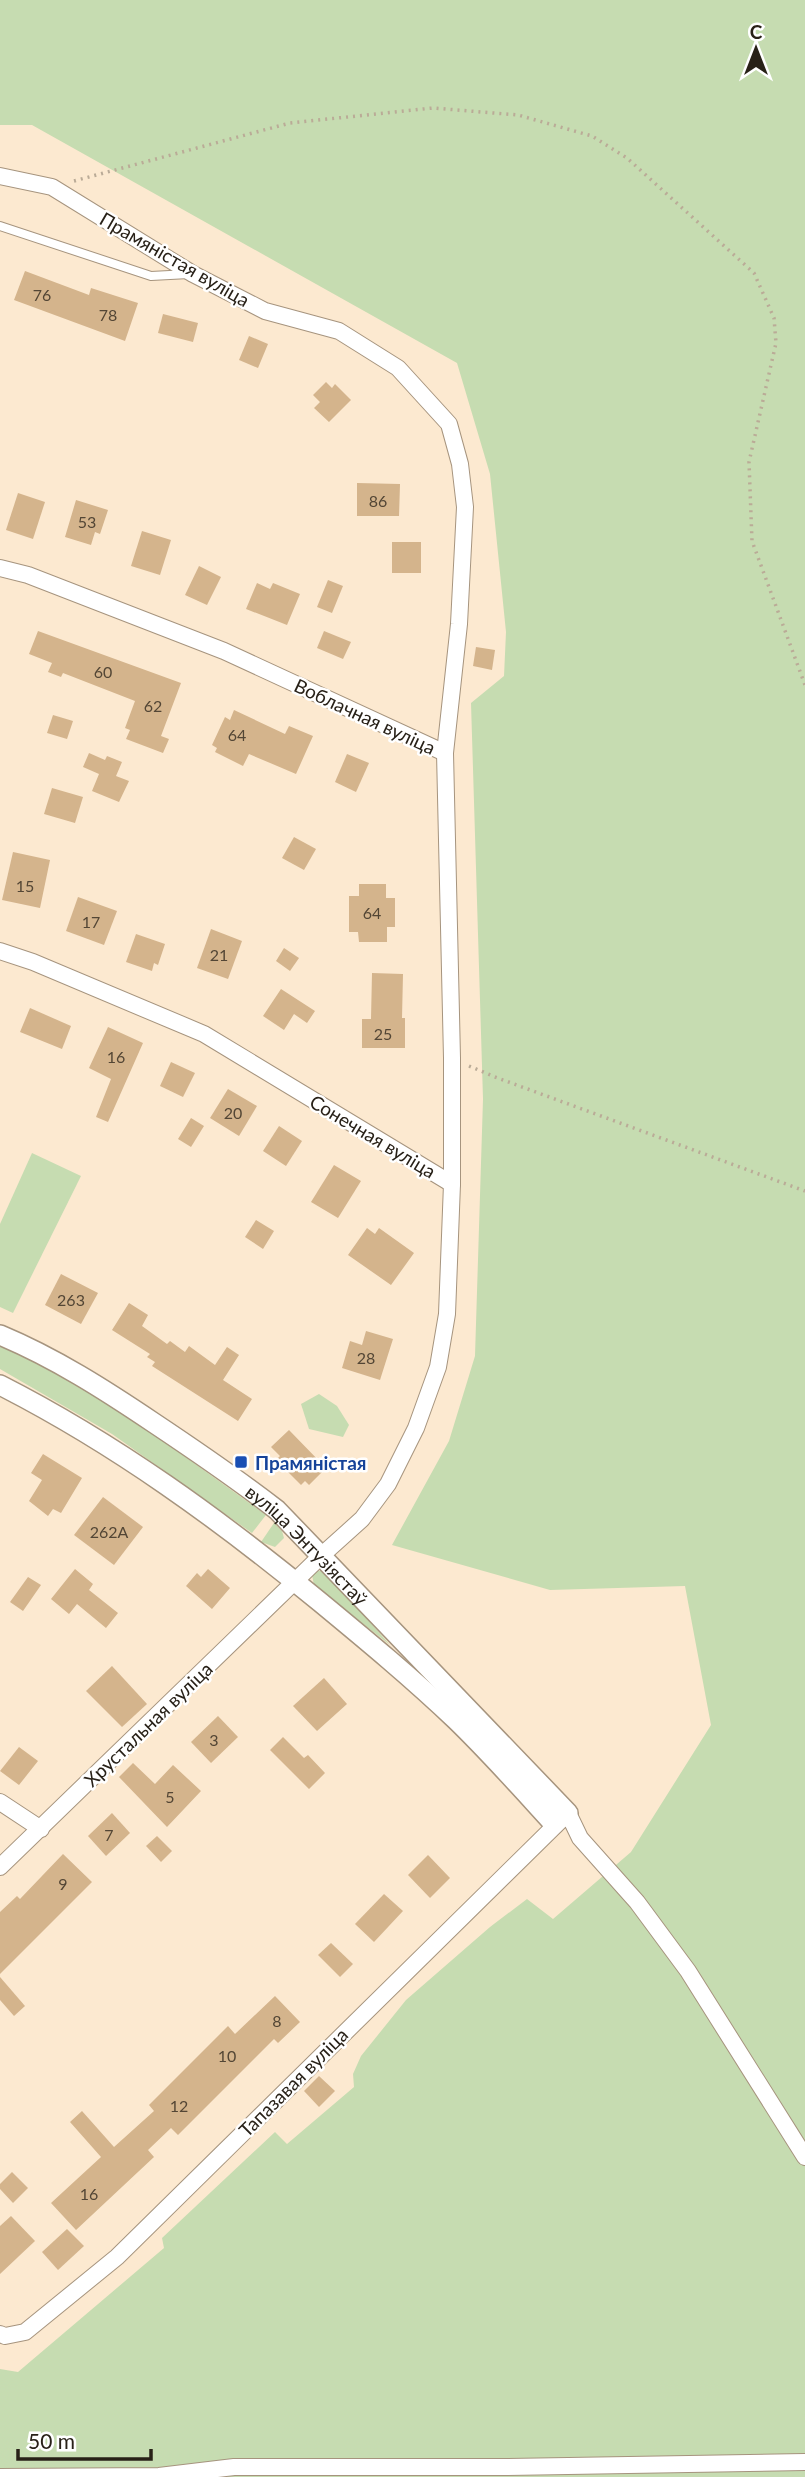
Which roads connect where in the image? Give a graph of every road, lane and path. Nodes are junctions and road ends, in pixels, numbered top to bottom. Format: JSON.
{"nodes":[{"id":1,"x":0,"y":176,"type":"edge"},
{"id":2,"x":52,"y":187,"type":"junction"},
{"id":3,"x":0,"y":226,"type":"edge"},
{"id":4,"x":193,"y":274,"type":"junction"},
{"id":5,"x":0,"y":568,"type":"edge"},
{"id":6,"x":805,"y":685,"type":"edge"},
{"id":7,"x":445,"y":753,"type":"junction"},
{"id":8,"x":0,"y":951,"type":"edge"},
{"id":9,"x":452,"y":1058,"type":"junction"},
{"id":10,"x":452,"y":1184,"type":"junction"},
{"id":11,"x":805,"y":1191,"type":"edge"},
{"id":12,"x":0,"y":1335,"type":"edge"},
{"id":13,"x":0,"y":1385,"type":"edge"},
{"id":14,"x":322,"y":1555,"type":"junction"},
{"id":15,"x":294,"y":1581,"type":"junction"},
{"id":16,"x":0,"y":1802,"type":"edge"},
{"id":17,"x":561,"y":1818,"type":"junction"},
{"id":18,"x":41,"y":1829,"type":"junction"},
{"id":19,"x":0,"y":1867,"type":"edge"},
{"id":20,"x":805,"y":2157,"type":"edge"},
{"id":21,"x":0,"y":2334,"type":"edge"},
{"id":22,"x":805,"y":2462,"type":"edge"},
{"id":23,"x":0,"y":2477,"type":"edge"}],
"edges":[{"from":1,"to":2,"type":"street","name":"Прамяністая вуліца"},
{"from":2,"to":4,"type":"street","name":"Прамяністая вуліца"},
{"from":2,"to":6,"type":"path"},
{"from":3,"to":4,"type":"lane"},
{"from":4,"to":7,"type":"street","name":"Прамяністая вуліца"},
{"from":5,"to":7,"type":"street","name":"Воблачная вуліца"},
{"from":7,"to":9,"type":"street","name":"Воблачная вуліца"},
{"from":8,"to":10,"type":"street","name":"Сонечная вуліца"},
{"from":9,"to":10,"type":"street","name":"Воблачная вуліца"},
{"from":9,"to":11,"type":"path"},
{"from":10,"to":14,"type":"street","name":"Сонечная вуліца"},
{"from":12,"to":14,"type":"street","name":"вуліца Энтузіястаў"},
{"from":13,"to":15,"type":"street","name":"вуліца Энтузіястаў"},
{"from":14,"to":15,"type":"street","name":"Сонечная вуліца"},
{"from":14,"to":17,"type":"street","name":"вуліца Энтузіястаў"},
{"from":15,"to":17,"type":"street","name":"вуліца Энтузіястаў"},
{"from":15,"to":18,"type":"street","name":"Хрустальная вуліца"},
{"from":16,"to":18,"type":"street"},
{"from":17,"to":20,"type":"street"},
{"from":17,"to":21,"type":"street","name":"Тапазавая вуліца"},
{"from":18,"to":19,"type":"street","name":"Хрустальная вуліца"},
{"from":22,"to":23,"type":"street"}]}
